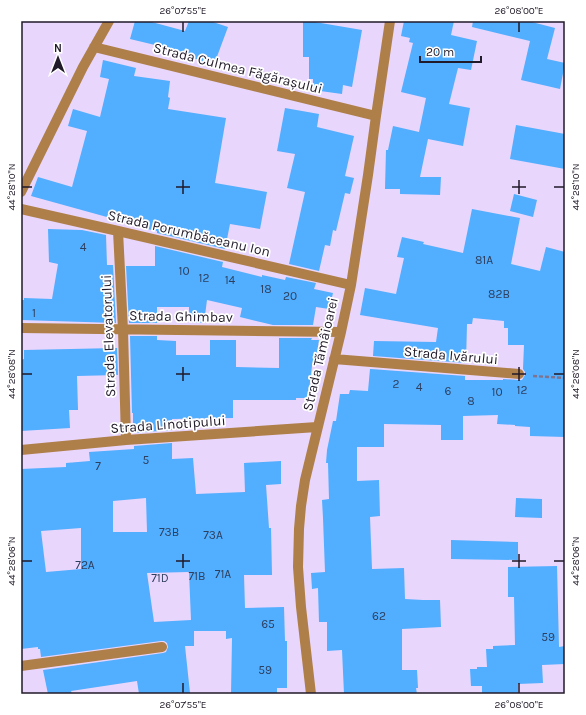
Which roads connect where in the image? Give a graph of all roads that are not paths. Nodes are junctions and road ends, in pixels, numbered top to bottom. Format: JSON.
{"nodes":[{"id":1,"x":109,"y":21,"type":"edge"},
{"id":2,"x":390,"y":21,"type":"edge"},
{"id":3,"x":94,"y":47,"type":"junction"},
{"id":4,"x":376,"y":116,"type":"junction"},
{"id":5,"x":21,"y":192,"type":"edge"},
{"id":6,"x":21,"y":209,"type":"edge"},
{"id":7,"x":118,"y":231,"type":"junction"},
{"id":8,"x":351,"y":285,"type":"junction"},
{"id":9,"x":21,"y":328,"type":"edge"},
{"id":10,"x":123,"y":330,"type":"junction"},
{"id":11,"x":341,"y":332,"type":"junction"},
{"id":12,"x":334,"y":359,"type":"junction"},
{"id":13,"x":519,"y":374,"type":"road end"},
{"id":14,"x":317,"y":427,"type":"junction"},
{"id":15,"x":126,"y":440,"type":"junction"},
{"id":16,"x":21,"y":450,"type":"edge"},
{"id":17,"x":162,"y":647,"type":"dead end"},
{"id":18,"x":21,"y":666,"type":"edge"},
{"id":19,"x":311,"y":694,"type":"edge"}],
"edges":[{"from":1,"to":3,"type":"street"},
{"from":2,"to":4,"type":"street","name":"Strada Tămâioarei"},
{"from":3,"to":4,"type":"street","name":"Strada Culmea Făgărașului"},
{"from":3,"to":5,"type":"street"},
{"from":4,"to":8,"type":"street","name":"Strada Tămâioarei"},
{"from":6,"to":7,"type":"street","name":"Strada Porumbăceanu Ion"},
{"from":7,"to":8,"type":"street","name":"Strada Porumbăceanu Ion"},
{"from":7,"to":10,"type":"street","name":"Strada Elevatorului"},
{"from":8,"to":11,"type":"street","name":"Strada Tămâioarei"},
{"from":9,"to":10,"type":"street","name":"Strada Ghimbav"},
{"from":10,"to":11,"type":"street","name":"Strada Ghimbav"},
{"from":10,"to":15,"type":"street","name":"Strada Elevatorului"},
{"from":11,"to":12,"type":"street","name":"Strada Tămâioarei"},
{"from":12,"to":13,"type":"street","name":"Strada Ivărului"},
{"from":12,"to":14,"type":"street","name":"Strada Tămâioarei"},
{"from":14,"to":15,"type":"street","name":"Strada Linotipului"},
{"from":14,"to":19,"type":"street","name":"Strada Tămâioarei"},
{"from":15,"to":16,"type":"street","name":"Strada Linotipului"},
{"from":17,"to":18,"type":"street"}]}
